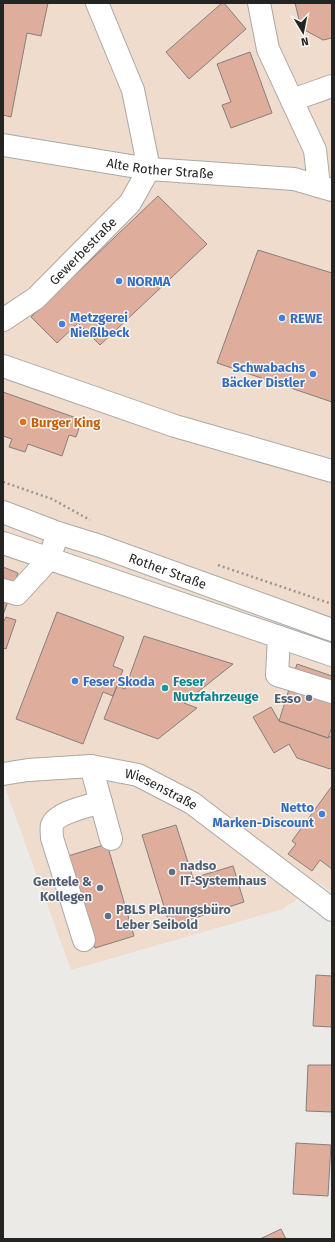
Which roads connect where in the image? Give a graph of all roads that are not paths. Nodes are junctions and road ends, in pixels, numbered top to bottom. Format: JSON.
{"nodes":[{"id":1,"x":97,"y":3,"type":"edge"},
{"id":2,"x":259,"y":3,"type":"edge"},
{"id":3,"x":332,"y":86,"type":"edge"},
{"id":4,"x":292,"y":100,"type":"junction"},
{"id":5,"x":3,"y":145,"type":"edge"},
{"id":6,"x":149,"y":169,"type":"junction"},
{"id":7,"x":325,"y":188,"type":"edge"},
{"id":8,"x":3,"y":320,"type":"edge"},
{"id":9,"x":3,"y":366,"type":"edge"},
{"id":10,"x":332,"y":471,"type":"edge"},
{"id":11,"x":3,"y":512,"type":"edge"},
{"id":12,"x":58,"y":533,"type":"junction"},
{"id":13,"x":3,"y":543,"type":"edge"},
{"id":14,"x":49,"y":559,"type":"junction"},
{"id":15,"x":3,"y":590,"type":"edge"},
{"id":16,"x":332,"y":630,"type":"edge"},
{"id":17,"x":279,"y":637,"type":"junction"},
{"id":18,"x":332,"y":655,"type":"edge"},
{"id":19,"x":332,"y":692,"type":"edge"},
{"id":20,"x":92,"y":766,"type":"junction"},
{"id":21,"x":3,"y":774,"type":"edge"},
{"id":22,"x":101,"y":802,"type":"junction"},
{"id":23,"x":111,"y":839,"type":"dead end"},
{"id":24,"x":332,"y":910,"type":"edge"},
{"id":25,"x":84,"y":940,"type":"dead end"}],
"edges":[{"from":1,"to":6,"type":"street"},
{"from":2,"to":4,"type":"street","name":"Alte Rother Straße"},
{"from":3,"to":4,"type":"street"},
{"from":4,"to":7,"type":"street","name":"Alte Rother Straße"},
{"from":5,"to":6,"type":"street","name":"Alte Rother Straße"},
{"from":6,"to":7,"type":"street","name":"Alte Rother Straße"},
{"from":6,"to":8,"type":"street","name":"Gewerbestraße"},
{"from":9,"to":10,"type":"street"},
{"from":11,"to":12,"type":"street","name":"Rother Straße"},
{"from":12,"to":14,"type":"street"},
{"from":12,"to":16,"type":"street","name":"Rother Straße"},
{"from":13,"to":14,"type":"street","name":"Rother Straße"},
{"from":14,"to":15,"type":"street"},
{"from":14,"to":17,"type":"street","name":"Rother Straße"},
{"from":17,"to":18,"type":"street","name":"Rother Straße"},
{"from":17,"to":19,"type":"street"},
{"from":20,"to":21,"type":"street","name":"Wiesenstraße"},
{"from":20,"to":22,"type":"street"},
{"from":20,"to":24,"type":"street","name":"Wiesenstraße"},
{"from":22,"to":23,"type":"street"},
{"from":22,"to":25,"type":"street"}]}
